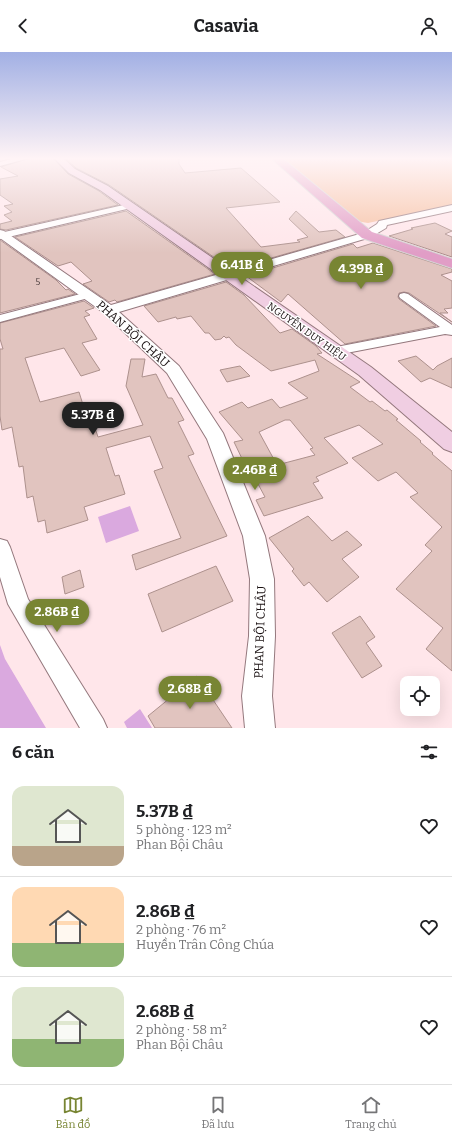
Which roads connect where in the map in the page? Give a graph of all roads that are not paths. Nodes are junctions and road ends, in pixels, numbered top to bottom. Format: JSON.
{"nodes":[{"id":1,"x":106,"y":190,"type":"edge"},
{"id":2,"x":312,"y":190,"type":"edge"},
{"id":3,"x":128,"y":206,"type":"junction"},
{"id":4,"x":452,"y":208,"type":"edge"},
{"id":5,"x":452,"y":213,"type":"edge"},
{"id":6,"x":382,"y":226,"type":"junction"},
{"id":7,"x":367,"y":234,"type":"junction"},
{"id":8,"x":1,"y":235,"type":"edge"},
{"id":9,"x":452,"y":264,"type":"edge"},
{"id":10,"x":230,"y":276,"type":"junction"},
{"id":11,"x":88,"y":295,"type":"junction"},
{"id":12,"x":404,"y":296,"type":"dead end"},
{"id":13,"x":109,"y":310,"type":"junction"},
{"id":14,"x":0,"y":319,"type":"edge"},
{"id":15,"x":451,"y":330,"type":"edge"},
{"id":16,"x":336,"y":351,"type":"junction"},
{"id":17,"x":452,"y":444,"type":"edge"},
{"id":18,"x":0,"y":547,"type":"edge"},
{"id":19,"x":94,"y":728,"type":"edge"},
{"id":20,"x":260,"y":728,"type":"edge"}],
"edges":[{"from":1,"to":3,"type":"main road","name":"NGUYỄN DUY HIỆU"},
{"from":2,"to":7,"type":"main road"},
{"from":3,"to":8,"type":"street"},
{"from":3,"to":10,"type":"main road","name":"NGUYỄN DUY HIỆU"},
{"from":4,"to":6,"type":"street"},
{"from":5,"to":6,"type":"street"},
{"from":6,"to":7,"type":"street"},
{"from":7,"to":9,"type":"main road"},
{"from":7,"to":10,"type":"street"},
{"from":8,"to":11,"type":"street","name":"PHAN BỘI CHÂU"},
{"from":10,"to":13,"type":"street"},
{"from":10,"to":16,"type":"main road","name":"NGUYỄN DUY HIỆU"},
{"from":11,"to":13,"type":"street","name":"PHAN BỘI CHÂU"},
{"from":11,"to":14,"type":"street"},
{"from":12,"to":15,"type":"street"},
{"from":13,"to":20,"type":"street","name":"PHAN BỘI CHÂU"},
{"from":15,"to":16,"type":"street"},
{"from":16,"to":17,"type":"main road","name":"NGUYỄN DUY HIỆU"},
{"from":18,"to":19,"type":"street"}]}
